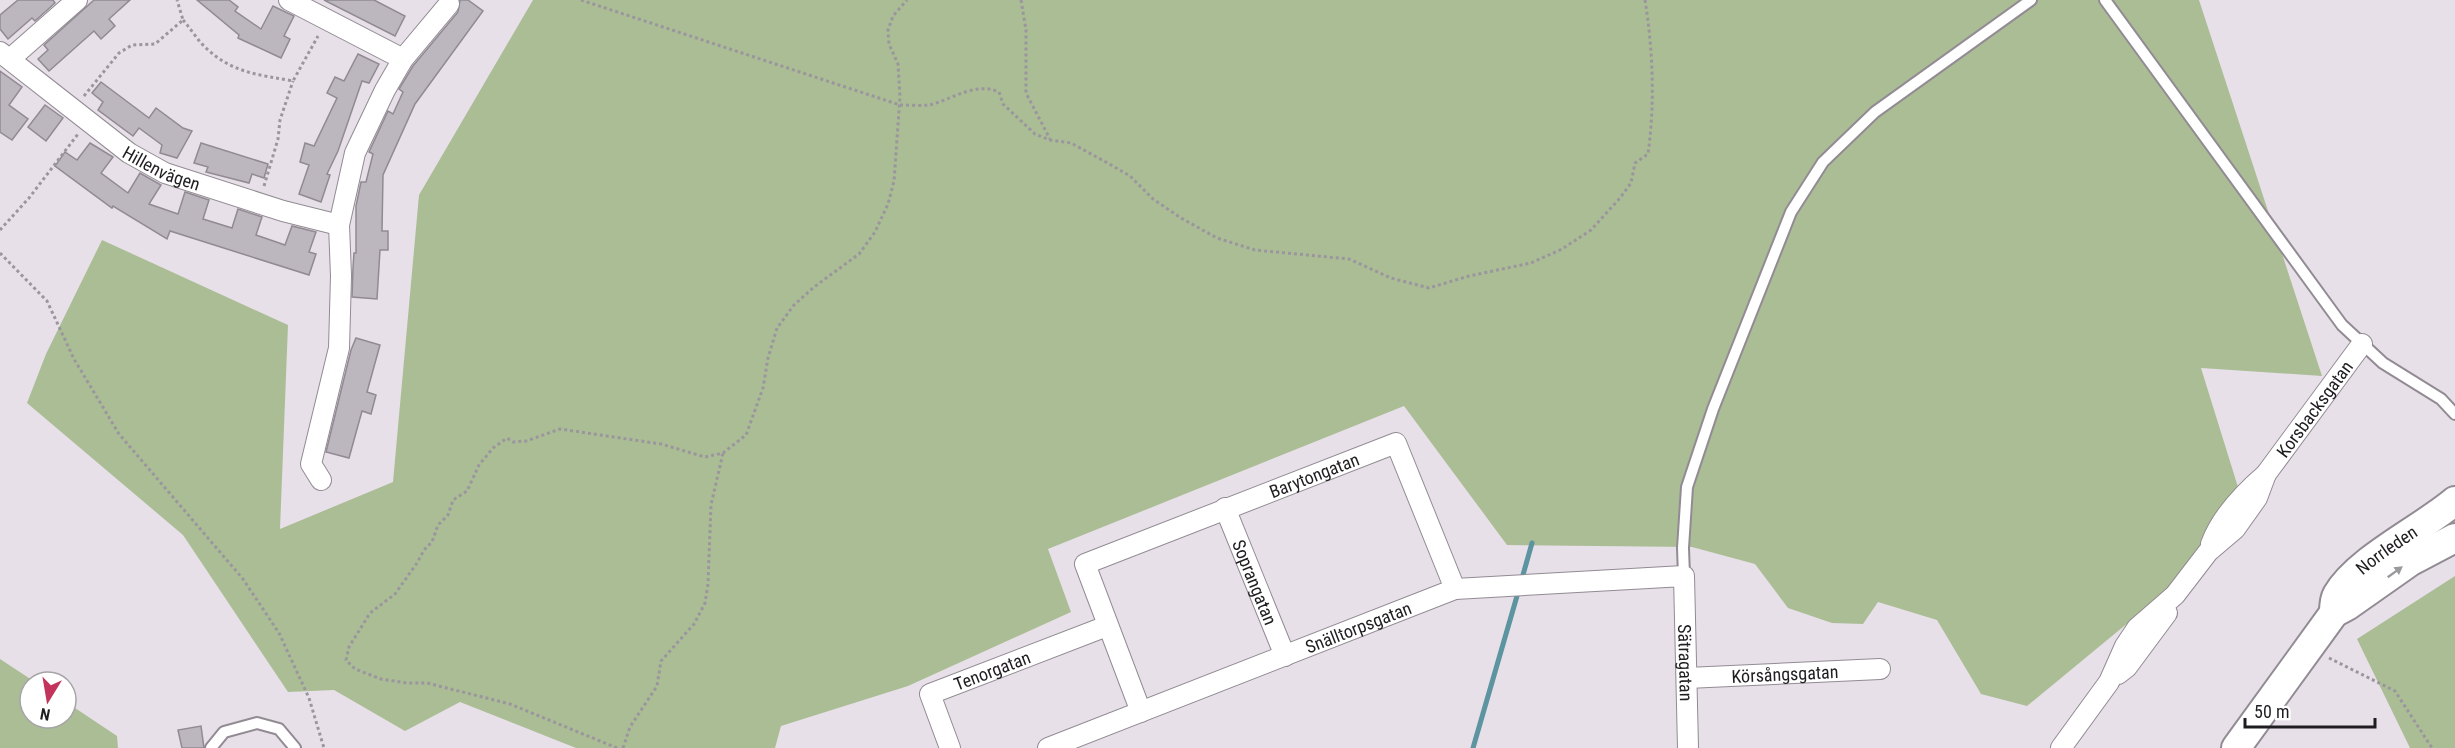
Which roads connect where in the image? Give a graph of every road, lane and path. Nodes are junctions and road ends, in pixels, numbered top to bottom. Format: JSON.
{"nodes":[{"id":1,"x":77,"y":0,"type":"edge"},
{"id":2,"x":177,"y":0,"type":"edge"},
{"id":3,"x":289,"y":0,"type":"edge"},
{"id":4,"x":581,"y":0,"type":"edge"},
{"id":5,"x":907,"y":0,"type":"edge"},
{"id":6,"x":1021,"y":0,"type":"edge"},
{"id":7,"x":1645,"y":0,"type":"edge"},
{"id":8,"x":2031,"y":0,"type":"edge"},
{"id":9,"x":2105,"y":0,"type":"edge"},
{"id":10,"x":449,"y":3,"type":"dead end"},
{"id":11,"x":326,"y":18,"type":"junction"},
{"id":12,"x":183,"y":20,"type":"junction"},
{"id":13,"x":5,"y":55,"type":"edge"},
{"id":14,"x":403,"y":59,"type":"junction"},
{"id":15,"x":293,"y":81,"type":"junction"},
{"id":16,"x":900,"y":105,"type":"junction"},
{"id":17,"x":81,"y":115,"type":"junction"},
{"id":18,"x":1050,"y":140,"type":"junction"},
{"id":19,"x":258,"y":204,"type":"junction"},
{"id":20,"x":339,"y":225,"type":"junction"},
{"id":21,"x":0,"y":230,"type":"edge"},
{"id":22,"x":0,"y":253,"type":"edge"},
{"id":23,"x":2361,"y":344,"type":"junction"},
{"id":24,"x":2441,"y":399,"type":"junction"},
{"id":25,"x":2455,"y":401,"type":"edge"},
{"id":26,"x":2455,"y":414,"type":"edge"},
{"id":27,"x":723,"y":453,"type":"junction"},
{"id":28,"x":321,"y":480,"type":"dead end"},
{"id":29,"x":2455,"y":501,"type":"edge"},
{"id":30,"x":1225,"y":508,"type":"junction"},
{"id":31,"x":2455,"y":538,"type":"edge"},
{"id":32,"x":1684,"y":576,"type":"junction"},
{"id":33,"x":1455,"y":589,"type":"junction"},
{"id":34,"x":2334,"y":613,"type":"junction"},
{"id":35,"x":1107,"y":626,"type":"junction"},
{"id":36,"x":2309,"y":647,"type":"junction"},
{"id":37,"x":1285,"y":656,"type":"junction"},
{"id":38,"x":1881,"y":669,"type":"dead end"},
{"id":39,"x":1687,"y":678,"type":"junction"},
{"id":40,"x":1141,"y":711,"type":"junction"},
{"id":41,"x":211,"y":748,"type":"edge"},
{"id":42,"x":295,"y":748,"type":"edge"},
{"id":43,"x":324,"y":748,"type":"edge"},
{"id":44,"x":617,"y":748,"type":"edge"},
{"id":45,"x":623,"y":748,"type":"edge"},
{"id":46,"x":950,"y":748,"type":"edge"},
{"id":47,"x":1048,"y":748,"type":"edge"},
{"id":48,"x":1688,"y":748,"type":"edge"},
{"id":49,"x":2061,"y":748,"type":"edge"},
{"id":50,"x":2236,"y":748,"type":"edge"},
{"id":51,"x":2432,"y":748,"type":"edge"}],
"edges":[{"from":1,"to":13,"type":"street","name":"Hillenvägen"},
{"from":2,"to":12,"type":"path"},
{"from":3,"to":11,"type":"street"},
{"from":4,"to":16,"type":"path"},
{"from":5,"to":16,"type":"path"},
{"from":6,"to":18,"type":"path"},
{"from":7,"to":18,"type":"path"},
{"from":8,"to":32,"type":"lane"},
{"from":9,"to":23,"type":"lane"},
{"from":10,"to":14,"type":"street"},
{"from":11,"to":14,"type":"street"},
{"from":11,"to":15,"type":"path"},
{"from":12,"to":15,"type":"path"},
{"from":12,"to":17,"type":"path"},
{"from":13,"to":17,"type":"street","name":"Hillenvägen"},
{"from":14,"to":20,"type":"street"},
{"from":15,"to":19,"type":"path"},
{"from":16,"to":18,"type":"path"},
{"from":16,"to":27,"type":"path"},
{"from":17,"to":19,"type":"street","name":"Hillenvägen"},
{"from":17,"to":21,"type":"path"},
{"from":19,"to":20,"type":"street","name":"Hillenvägen"},
{"from":20,"to":28,"type":"street"},
{"from":22,"to":43,"type":"path"},
{"from":23,"to":24,"type":"lane"},
{"from":23,"to":49,"type":"street","name":"Korsbacksgatan"},
{"from":24,"to":25,"type":"lane"},
{"from":24,"to":26,"type":"lane"},
{"from":27,"to":44,"type":"path"},
{"from":27,"to":45,"type":"path"},
{"from":29,"to":34,"type":"main road","name":"Norrleden"},
{"from":30,"to":33,"type":"street","name":"Barytongatan"},
{"from":30,"to":35,"type":"street","name":"Barytongatan"},
{"from":30,"to":37,"type":"street","name":"Soprangatan"},
{"from":34,"to":31,"type":"main road","name":"Norrleden","one_way":true},
{"from":32,"to":33,"type":"street","name":"Snälltorpsgatan"},
{"from":32,"to":39,"type":"street","name":"Sätragatan"},
{"from":33,"to":37,"type":"street","name":"Snälltorpsgatan"},
{"from":34,"to":36,"type":"main road","name":"Norrleden"},
{"from":35,"to":40,"type":"street"},
{"from":35,"to":46,"type":"street","name":"Tenorgatan"},
{"from":36,"to":50,"type":"main road","name":"Norrleden"},
{"from":36,"to":51,"type":"path"},
{"from":37,"to":40,"type":"street","name":"Snälltorpsgatan"},
{"from":38,"to":39,"type":"street","name":"Körsångsgatan"},
{"from":39,"to":48,"type":"street","name":"Sätragatan"},
{"from":40,"to":47,"type":"street","name":"Snälltorpsgatan"},
{"from":41,"to":42,"type":"lane"}]}
